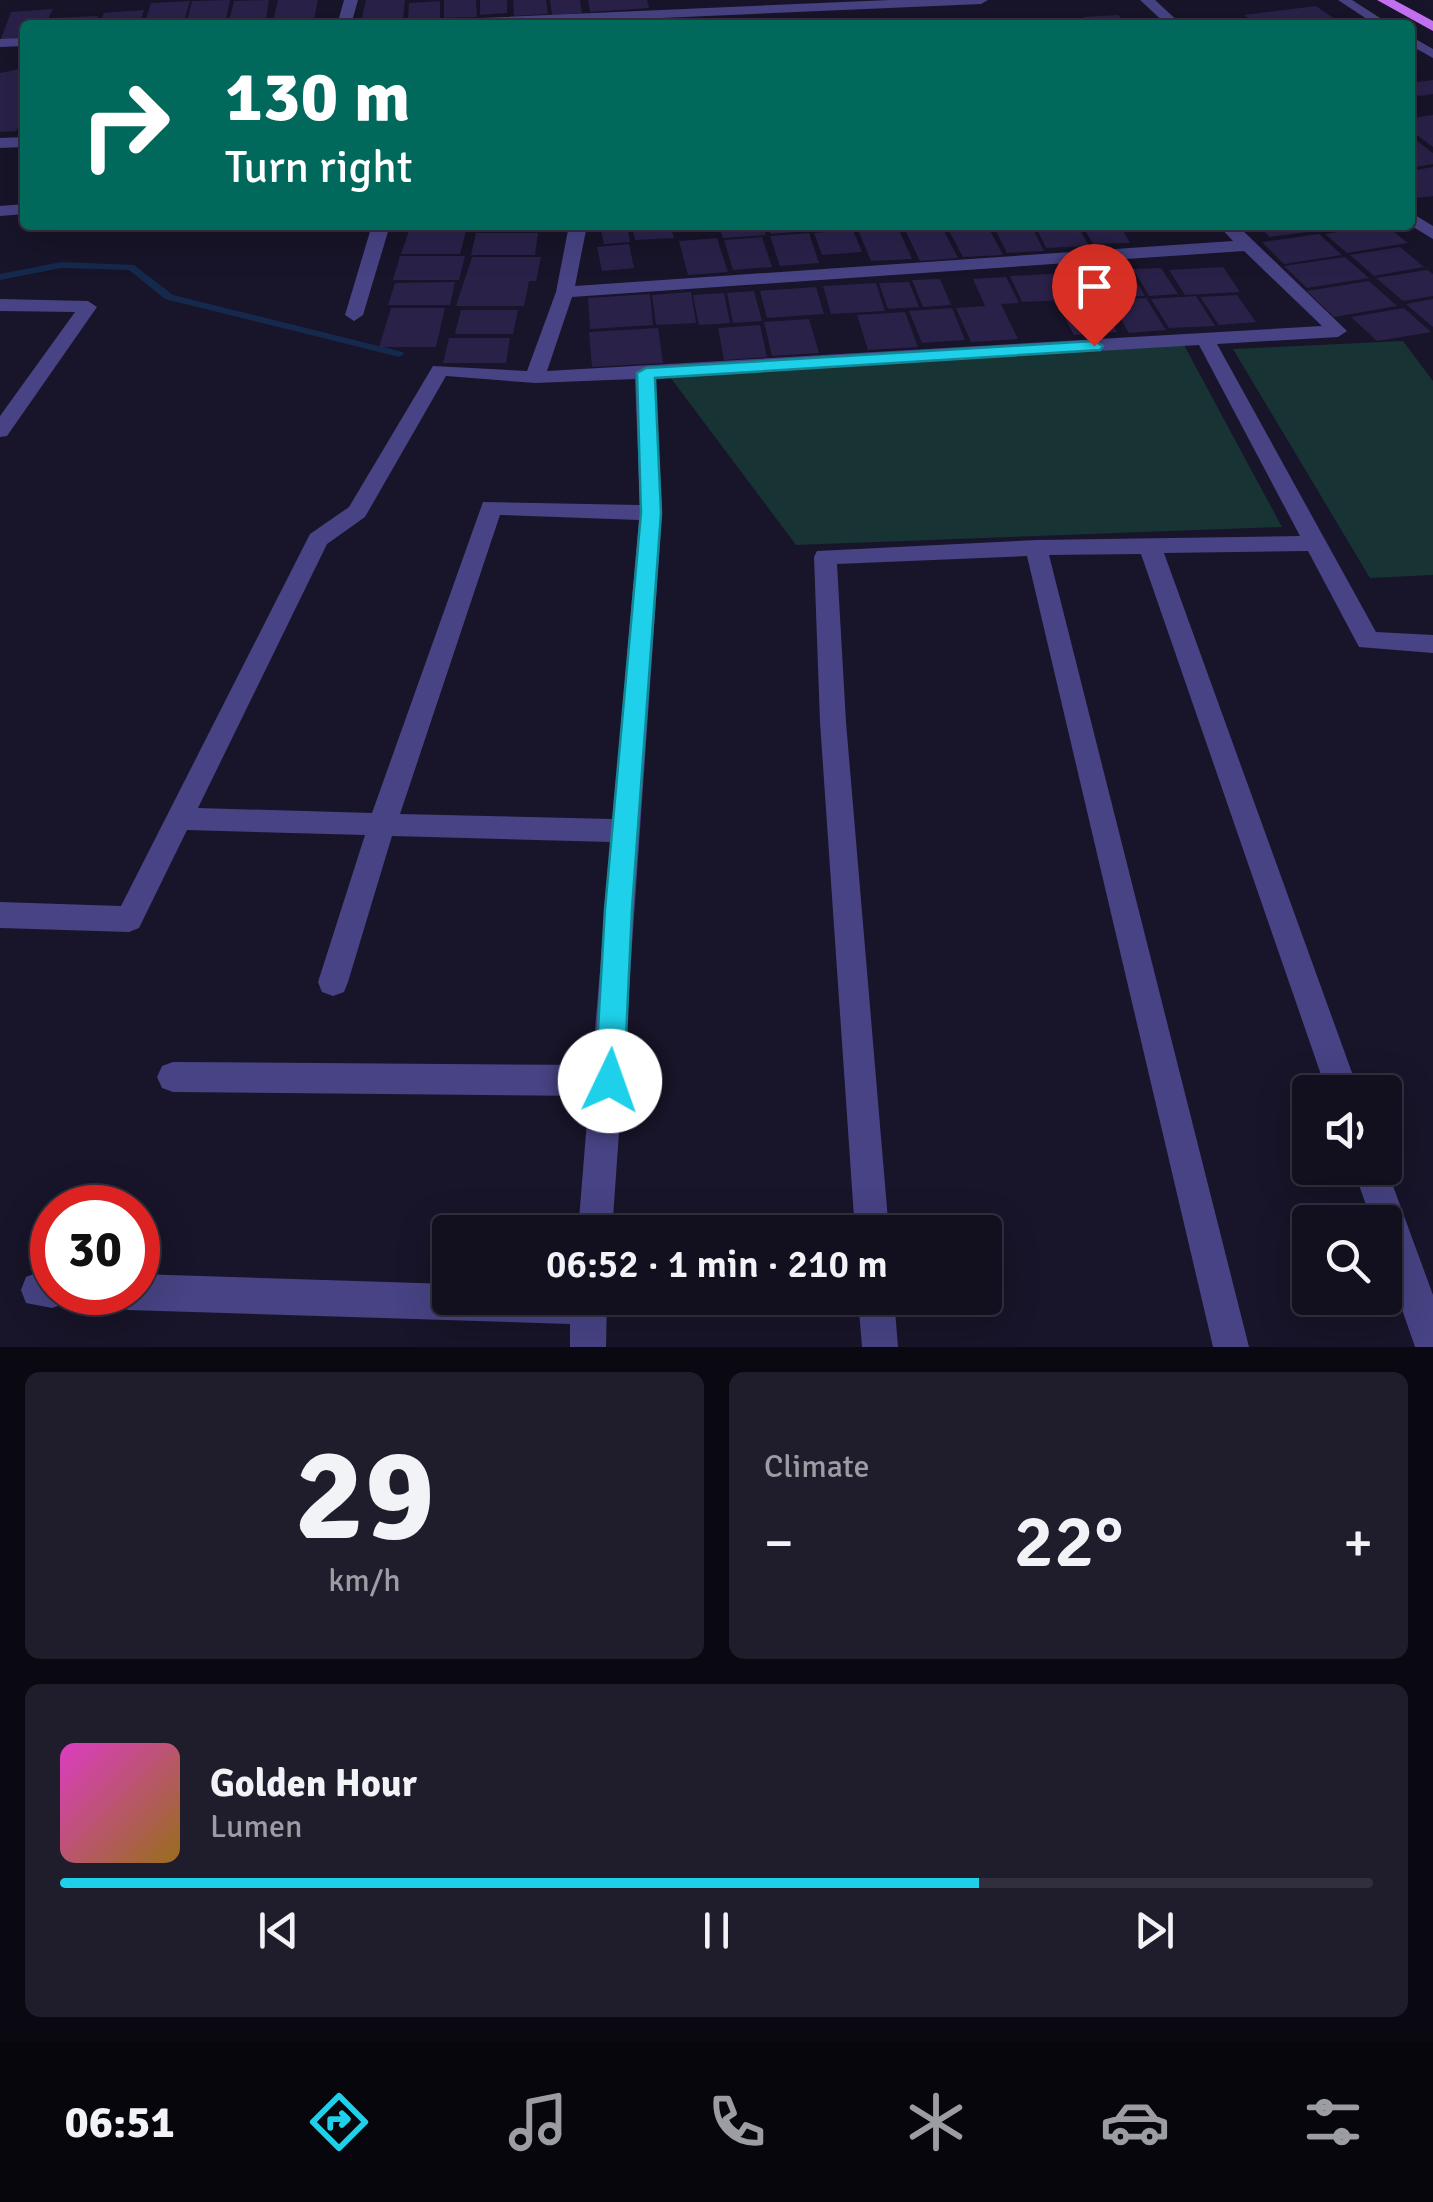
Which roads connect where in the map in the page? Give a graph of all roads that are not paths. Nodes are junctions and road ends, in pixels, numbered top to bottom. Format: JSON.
{"nodes":[{"id":1,"x":981,"y":0,"type":"edge"},
{"id":2,"x":1146,"y":0,"type":"edge"},
{"id":3,"x":1344,"y":0,"type":"edge"},
{"id":4,"x":1384,"y":0,"type":"edge"},
{"id":5,"x":860,"y":3,"type":"edge"},
{"id":6,"x":611,"y":20,"type":"edge"},
{"id":7,"x":1170,"y":20,"type":"edge"},
{"id":8,"x":1377,"y":20,"type":"edge"},
{"id":9,"x":1433,"y":27,"type":"edge"},
{"id":10,"x":380,"y":230,"type":"edge"},
{"id":11,"x":577,"y":230,"type":"edge"},
{"id":12,"x":1232,"y":230,"type":"edge"},
{"id":13,"x":1248,"y":245,"type":"junction"},
{"id":14,"x":565,"y":292,"type":"junction"},
{"id":15,"x":0,"y":305,"type":"edge"},
{"id":16,"x":354,"y":315,"type":"dead end"},
{"id":17,"x":1205,"y":340,"type":"junction"},
{"id":18,"x":646,"y":373,"type":"junction"},
{"id":19,"x":534,"y":377,"type":"junction"},
{"id":20,"x":0,"y":430,"type":"edge"},
{"id":21,"x":651,"y":513,"type":"junction"},
{"id":22,"x":1316,"y":543,"type":"junction"},
{"id":23,"x":1150,"y":546,"type":"junction"},
{"id":24,"x":1036,"y":548,"type":"junction"},
{"id":25,"x":1433,"y":644,"type":"edge"},
{"id":26,"x":181,"y":819,"type":"junction"},
{"id":27,"x":382,"y":825,"type":"junction"},
{"id":28,"x":625,"y":832,"type":"junction"},
{"id":29,"x":0,"y":915,"type":"edge"},
{"id":30,"x":333,"y":982,"type":"dead end"},
{"id":31,"x":1337,"y":1075,"type":"edge"},
{"id":32,"x":173,"y":1077,"type":"dead end"},
{"id":33,"x":610,"y":1081,"type":"junction"},
{"id":34,"x":1376,"y":1185,"type":"edge"},
{"id":35,"x":597,"y":1215,"type":"edge"},
{"id":36,"x":871,"y":1215,"type":"edge"},
{"id":37,"x":160,"y":1293,"type":"edge"},
{"id":38,"x":432,"y":1299,"type":"edge"},
{"id":39,"x":589,"y":1315,"type":"edge"},
{"id":40,"x":877,"y":1315,"type":"edge"},
{"id":41,"x":1433,"y":1346,"type":"edge"},
{"id":42,"x":588,"y":1347,"type":"edge"},
{"id":43,"x":880,"y":1347,"type":"edge"},
{"id":44,"x":1231,"y":1347,"type":"edge"}],
"edges":[{"from":1,"to":5,"type":"street"},
{"from":2,"to":7,"type":"street"},
{"from":3,"to":8,"type":"lane"},
{"from":4,"to":9,"type":"main road"},
{"from":5,"to":6,"type":"street"},
{"from":10,"to":16,"type":"street"},
{"from":11,"to":14,"type":"street"},
{"from":12,"to":13,"type":"street"},
{"from":13,"to":14,"type":"street"},
{"from":13,"to":17,"type":"street"},
{"from":14,"to":19,"type":"street"},
{"from":15,"to":20,"type":"street"},
{"from":17,"to":18,"type":"street"},
{"from":17,"to":22,"type":"street"},
{"from":18,"to":19,"type":"street"},
{"from":18,"to":21,"type":"street"},
{"from":19,"to":26,"type":"street"},
{"from":21,"to":27,"type":"street"},
{"from":21,"to":28,"type":"street"},
{"from":22,"to":23,"type":"street"},
{"from":22,"to":25,"type":"street"},
{"from":23,"to":24,"type":"street"},
{"from":23,"to":31,"type":"street"},
{"from":24,"to":36,"type":"street"},
{"from":24,"to":44,"type":"street"},
{"from":26,"to":27,"type":"street"},
{"from":26,"to":29,"type":"street"},
{"from":27,"to":28,"type":"street"},
{"from":27,"to":30,"type":"street"},
{"from":28,"to":33,"type":"street"},
{"from":32,"to":33,"type":"street"},
{"from":33,"to":35,"type":"street"},
{"from":34,"to":41,"type":"street"},
{"from":37,"to":38,"type":"street"},
{"from":39,"to":42,"type":"street"},
{"from":40,"to":43,"type":"street"}]}
